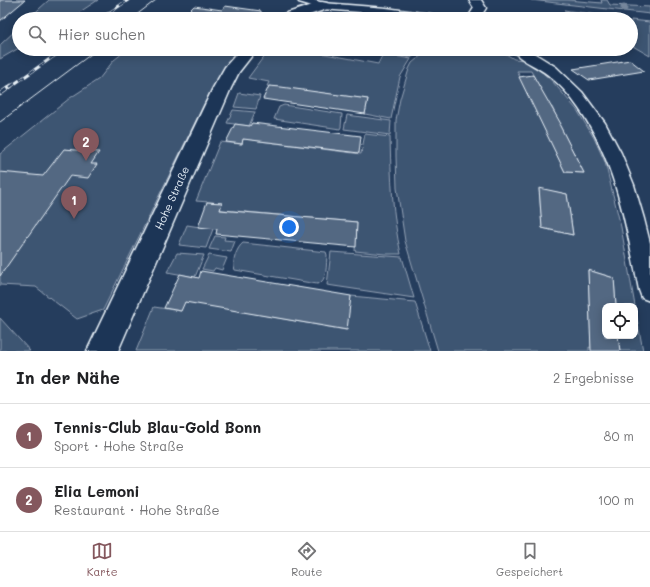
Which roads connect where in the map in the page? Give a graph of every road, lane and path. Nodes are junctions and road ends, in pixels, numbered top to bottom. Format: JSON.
{"nodes":[{"id":1,"x":302,"y":0,"type":"edge"},
{"id":2,"x":474,"y":0,"type":"edge"},
{"id":3,"x":322,"y":6,"type":"junction"},
{"id":4,"x":287,"y":12,"type":"edge"},
{"id":5,"x":304,"y":12,"type":"edge"},
{"id":6,"x":392,"y":12,"type":"edge"},
{"id":7,"x":477,"y":12,"type":"edge"},
{"id":8,"x":243,"y":56,"type":"edge"},
{"id":9,"x":530,"y":56,"type":"edge"},
{"id":10,"x":650,"y":290,"type":"edge"},
{"id":11,"x":102,"y":351,"type":"edge"}],
"edges":[{"from":1,"to":3,"type":"street"},
{"from":1,"to":4,"type":"street"},
{"from":2,"to":7,"type":"street"},
{"from":3,"to":5,"type":"street"},
{"from":3,"to":6,"type":"street"},
{"from":8,"to":11,"type":"street","name":"Hohe Straße"},
{"from":9,"to":10,"type":"street"}]}
